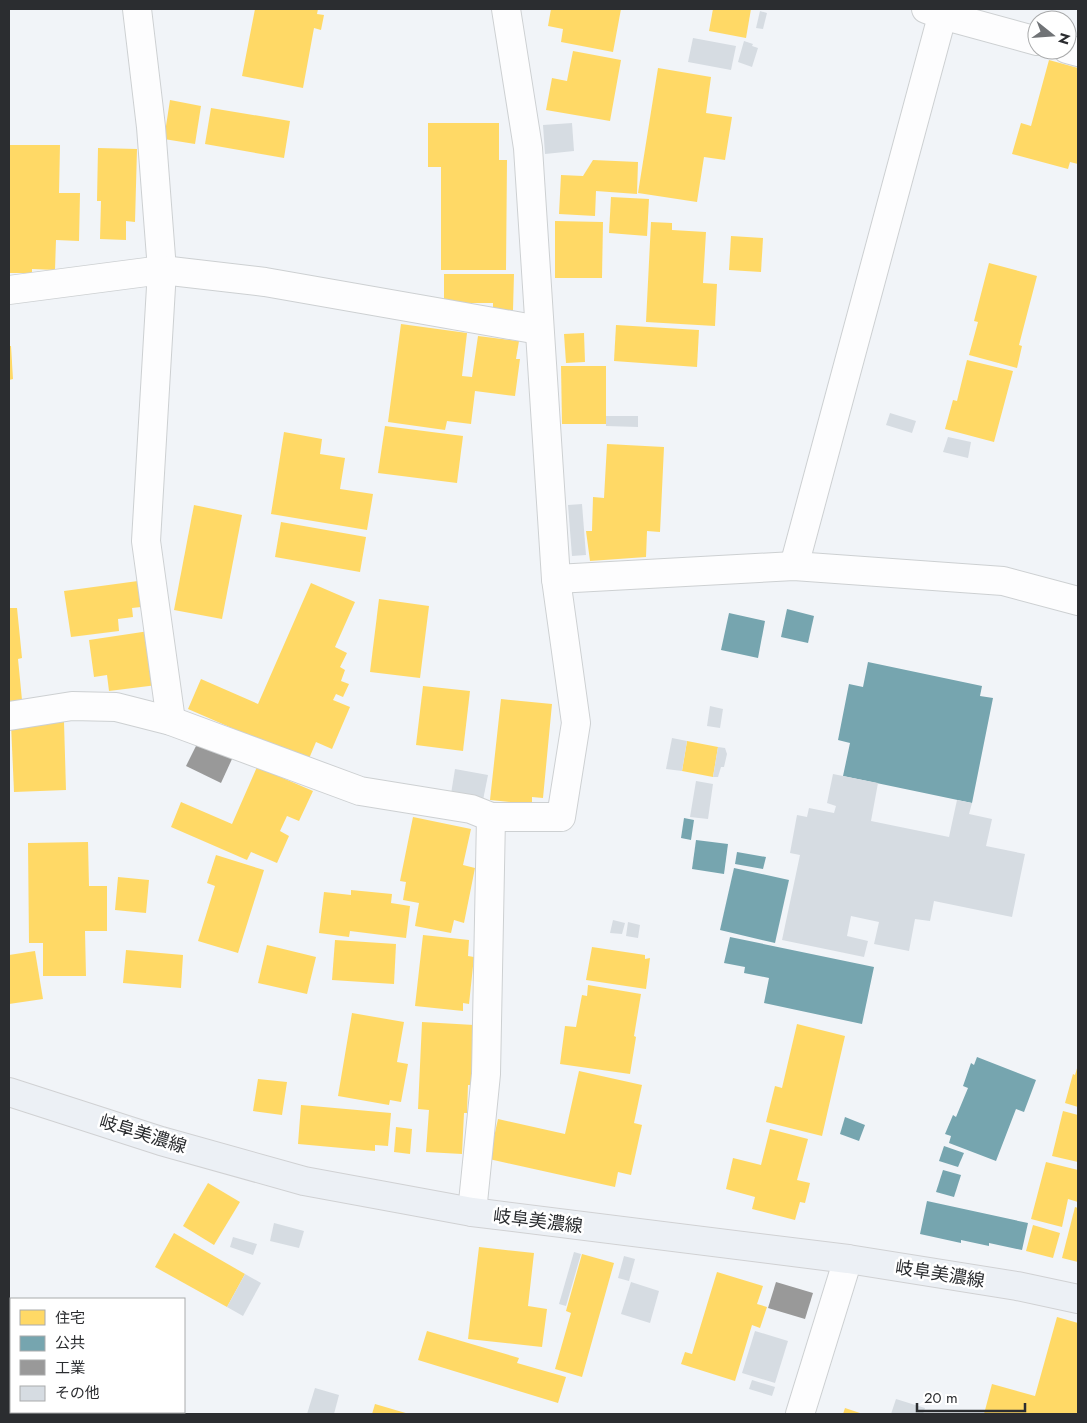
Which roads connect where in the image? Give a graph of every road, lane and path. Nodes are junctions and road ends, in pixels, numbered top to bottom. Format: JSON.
{"nodes":[{"id":1,"x":137,"y":9,"type":"edge"},
{"id":2,"x":506,"y":9,"type":"edge"},
{"id":3,"x":938,"y":11,"type":"edge"},
{"id":4,"x":1027,"y":38,"type":"edge"},
{"id":5,"x":162,"y":270,"type":"junction"},
{"id":6,"x":9,"y":290,"type":"edge"},
{"id":7,"x":539,"y":330,"type":"junction"},
{"id":8,"x":794,"y":566,"type":"junction"},
{"id":9,"x":556,"y":579,"type":"junction"},
{"id":10,"x":1078,"y":601,"type":"edge"},
{"id":11,"x":9,"y":716,"type":"edge"},
{"id":12,"x":171,"y":721,"type":"junction"},
{"id":13,"x":491,"y":817,"type":"junction"},
{"id":14,"x":9,"y":1092,"type":"edge"},
{"id":15,"x":472,"y":1212,"type":"junction"},
{"id":16,"x":848,"y":1259,"type":"junction"},
{"id":17,"x":1078,"y":1299,"type":"edge"},
{"id":18,"x":800,"y":1414,"type":"edge"}],
"edges":[{"from":1,"to":5,"type":"street"},
{"from":2,"to":7,"type":"street"},
{"from":3,"to":4,"type":"street"},
{"from":3,"to":8,"type":"street"},
{"from":5,"to":6,"type":"street"},
{"from":5,"to":7,"type":"street"},
{"from":5,"to":12,"type":"street"},
{"from":7,"to":9,"type":"street"},
{"from":8,"to":9,"type":"street"},
{"from":8,"to":10,"type":"street"},
{"from":9,"to":13,"type":"street"},
{"from":11,"to":12,"type":"street"},
{"from":12,"to":13,"type":"street"},
{"from":13,"to":15,"type":"street"},
{"from":14,"to":15,"type":"main road","name":"岐阜美濃線"},
{"from":15,"to":16,"type":"main road","name":"岐阜美濃線"},
{"from":16,"to":17,"type":"main road","name":"岐阜美濃線"},
{"from":16,"to":18,"type":"street"}]}
